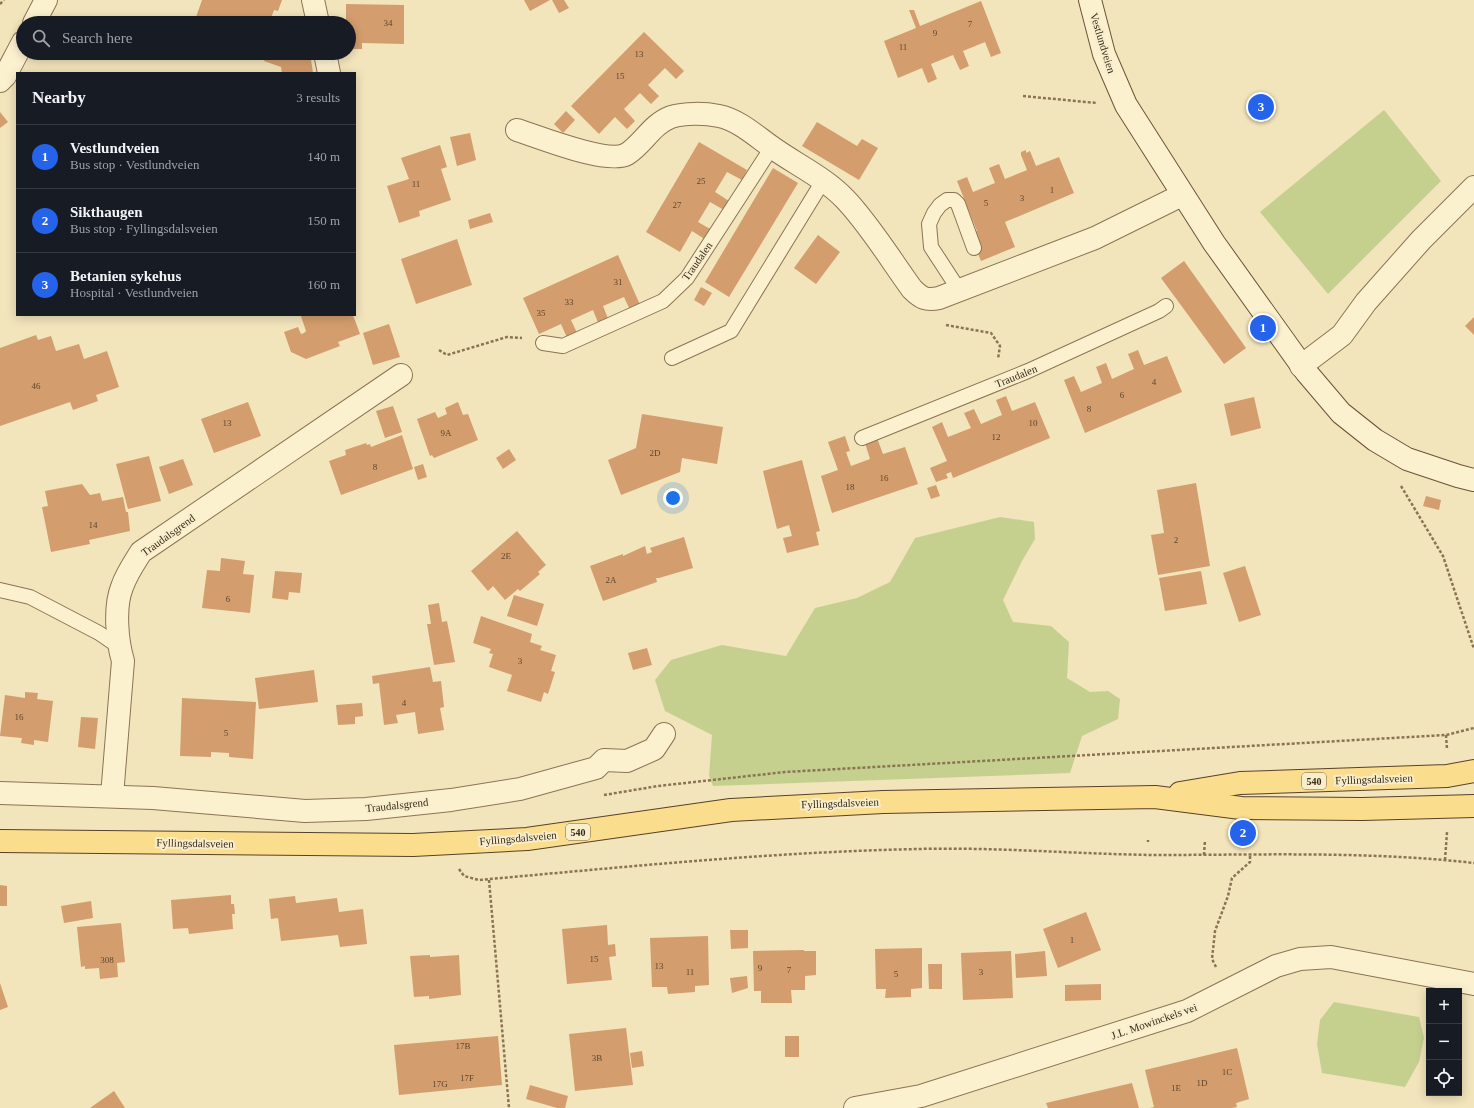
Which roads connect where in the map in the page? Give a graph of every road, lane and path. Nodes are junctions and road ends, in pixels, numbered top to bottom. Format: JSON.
{"nodes":[{"id":1,"x":4,"y":0,"type":"edge"},
{"id":2,"x":46,"y":0,"type":"edge"},
{"id":3,"x":313,"y":0,"type":"edge"},
{"id":4,"x":1090,"y":0,"type":"edge"},
{"id":5,"x":0,"y":4,"type":"edge"},
{"id":6,"x":38,"y":16,"type":"edge"},
{"id":7,"x":316,"y":16,"type":"edge"},
{"id":8,"x":16,"y":55,"type":"edge"},
{"id":9,"x":326,"y":60,"type":"edge"},
{"id":10,"x":329,"y":72,"type":"edge"},
{"id":11,"x":0,"y":81,"type":"edge"},
{"id":12,"x":1023,"y":96,"type":"dead end"},
{"id":13,"x":1126,"y":105,"type":"junction"},
{"id":14,"x":517,"y":130,"type":"dead end"},
{"id":15,"x":772,"y":148,"type":"junction"},
{"id":16,"x":823,"y":181,"type":"junction"},
{"id":17,"x":1474,"y":187,"type":"edge"},
{"id":18,"x":1182,"y":195,"type":"junction"},
{"id":19,"x":974,"y":248,"type":"dead end"},
{"id":20,"x":959,"y":290,"type":"junction"},
{"id":21,"x":932,"y":300,"type":"junction"},
{"id":22,"x":1166,"y":306,"type":"dead end"},
{"id":23,"x":543,"y":343,"type":"joint"},
{"id":24,"x":439,"y":350,"type":"dead end"},
{"id":25,"x":672,"y":358,"type":"dead end"},
{"id":26,"x":1302,"y":366,"type":"junction"},
{"id":27,"x":401,"y":375,"type":"dead end"},
{"id":28,"x":999,"y":383,"type":"junction"},
{"id":29,"x":862,"y":438,"type":"dead end"},
{"id":30,"x":1407,"y":459,"type":"junction"},
{"id":31,"x":1474,"y":480,"type":"edge"},
{"id":32,"x":0,"y":590,"type":"edge"},
{"id":33,"x":118,"y":646,"type":"junction"},
{"id":34,"x":1474,"y":649,"type":"edge"},
{"id":35,"x":1474,"y":728,"type":"edge"},
{"id":36,"x":664,"y":734,"type":"dead end"},
{"id":37,"x":1474,"y":771,"type":"edge"},
{"id":38,"x":0,"y":793,"type":"edge"},
{"id":39,"x":112,"y":796,"type":"junction"},
{"id":40,"x":596,"y":796,"type":"dead end"},
{"id":41,"x":1155,"y":797,"type":"junction"},
{"id":42,"x":1474,"y":806,"type":"edge"},
{"id":43,"x":1447,"y":830,"type":"dead end"},
{"id":44,"x":1205,"y":840,"type":"dead end"},
{"id":45,"x":0,"y":841,"type":"edge"},
{"id":46,"x":456,"y":843,"type":"junction"},
{"id":47,"x":1204,"y":855,"type":"junction"},
{"id":48,"x":1250,"y":855,"type":"junction"},
{"id":49,"x":1445,"y":860,"type":"junction"},
{"id":50,"x":1474,"y":863,"type":"edge"},
{"id":51,"x":489,"y":880,"type":"junction"},
{"id":52,"x":1474,"y":984,"type":"edge"},
{"id":53,"x":1226,"y":992,"type":"junction"},
{"id":54,"x":509,"y":1108,"type":"edge"},
{"id":55,"x":855,"y":1108,"type":"edge"}],
"edges":[{"from":1,"to":5,"type":"path"},
{"from":2,"to":6,"type":"street"},
{"from":3,"to":7,"type":"street"},
{"from":4,"to":13,"type":"street","name":"Vestlundveien"},
{"from":8,"to":11,"type":"street"},
{"from":9,"to":10,"type":"street"},
{"from":12,"to":13,"type":"path"},
{"from":13,"to":18,"type":"street","name":"Vestlundveien"},
{"from":14,"to":15,"type":"street"},
{"from":15,"to":16,"type":"street"},
{"from":15,"to":23,"type":"lane","name":"Traudalen"},
{"from":16,"to":21,"type":"street"},
{"from":16,"to":25,"type":"lane"},
{"from":17,"to":26,"type":"street"},
{"from":18,"to":20,"type":"street"},
{"from":18,"to":26,"type":"street","name":"Vestlundveien"},
{"from":19,"to":20,"type":"lane"},
{"from":20,"to":21,"type":"street"},
{"from":21,"to":28,"type":"path"},
{"from":22,"to":28,"type":"lane","name":"Traudalen"},
{"from":23,"to":24,"type":"path"},
{"from":26,"to":30,"type":"street","name":"Vestlundveien"},
{"from":27,"to":33,"type":"street","name":"Traudalsgrend"},
{"from":28,"to":29,"type":"lane","name":"Traudalen"},
{"from":30,"to":31,"type":"street","name":"Vestlundveien"},
{"from":30,"to":34,"type":"path"},
{"from":32,"to":33,"type":"lane"},
{"from":33,"to":39,"type":"street","name":"Traudalsgrend"},
{"from":35,"to":40,"type":"path"},
{"from":36,"to":39,"type":"street","name":"Traudalsgrend"},
{"from":37,"to":41,"type":"main road","name":"Fyllingsdalsveien","number":"540"},
{"from":38,"to":39,"type":"street","name":"Traudalsgrend"},
{"from":41,"to":42,"type":"main road","name":"Fyllingsdalsveien","number":"540"},
{"from":41,"to":46,"type":"main road","name":"Fyllingsdalsveien","number":"540"},
{"from":43,"to":49,"type":"path"},
{"from":44,"to":47,"type":"path"},
{"from":45,"to":46,"type":"main road","name":"Fyllingsdalsveien","number":"540"},
{"from":46,"to":51,"type":"path"},
{"from":47,"to":48,"type":"path"},
{"from":47,"to":51,"type":"path"},
{"from":48,"to":49,"type":"path"},
{"from":48,"to":53,"type":"path"},
{"from":49,"to":50,"type":"path"},
{"from":51,"to":54,"type":"path"},
{"from":52,"to":53,"type":"street","name":"J.L. Mowinckels vei"},
{"from":53,"to":55,"type":"street","name":"J.L. Mowinckels vei"}]}
